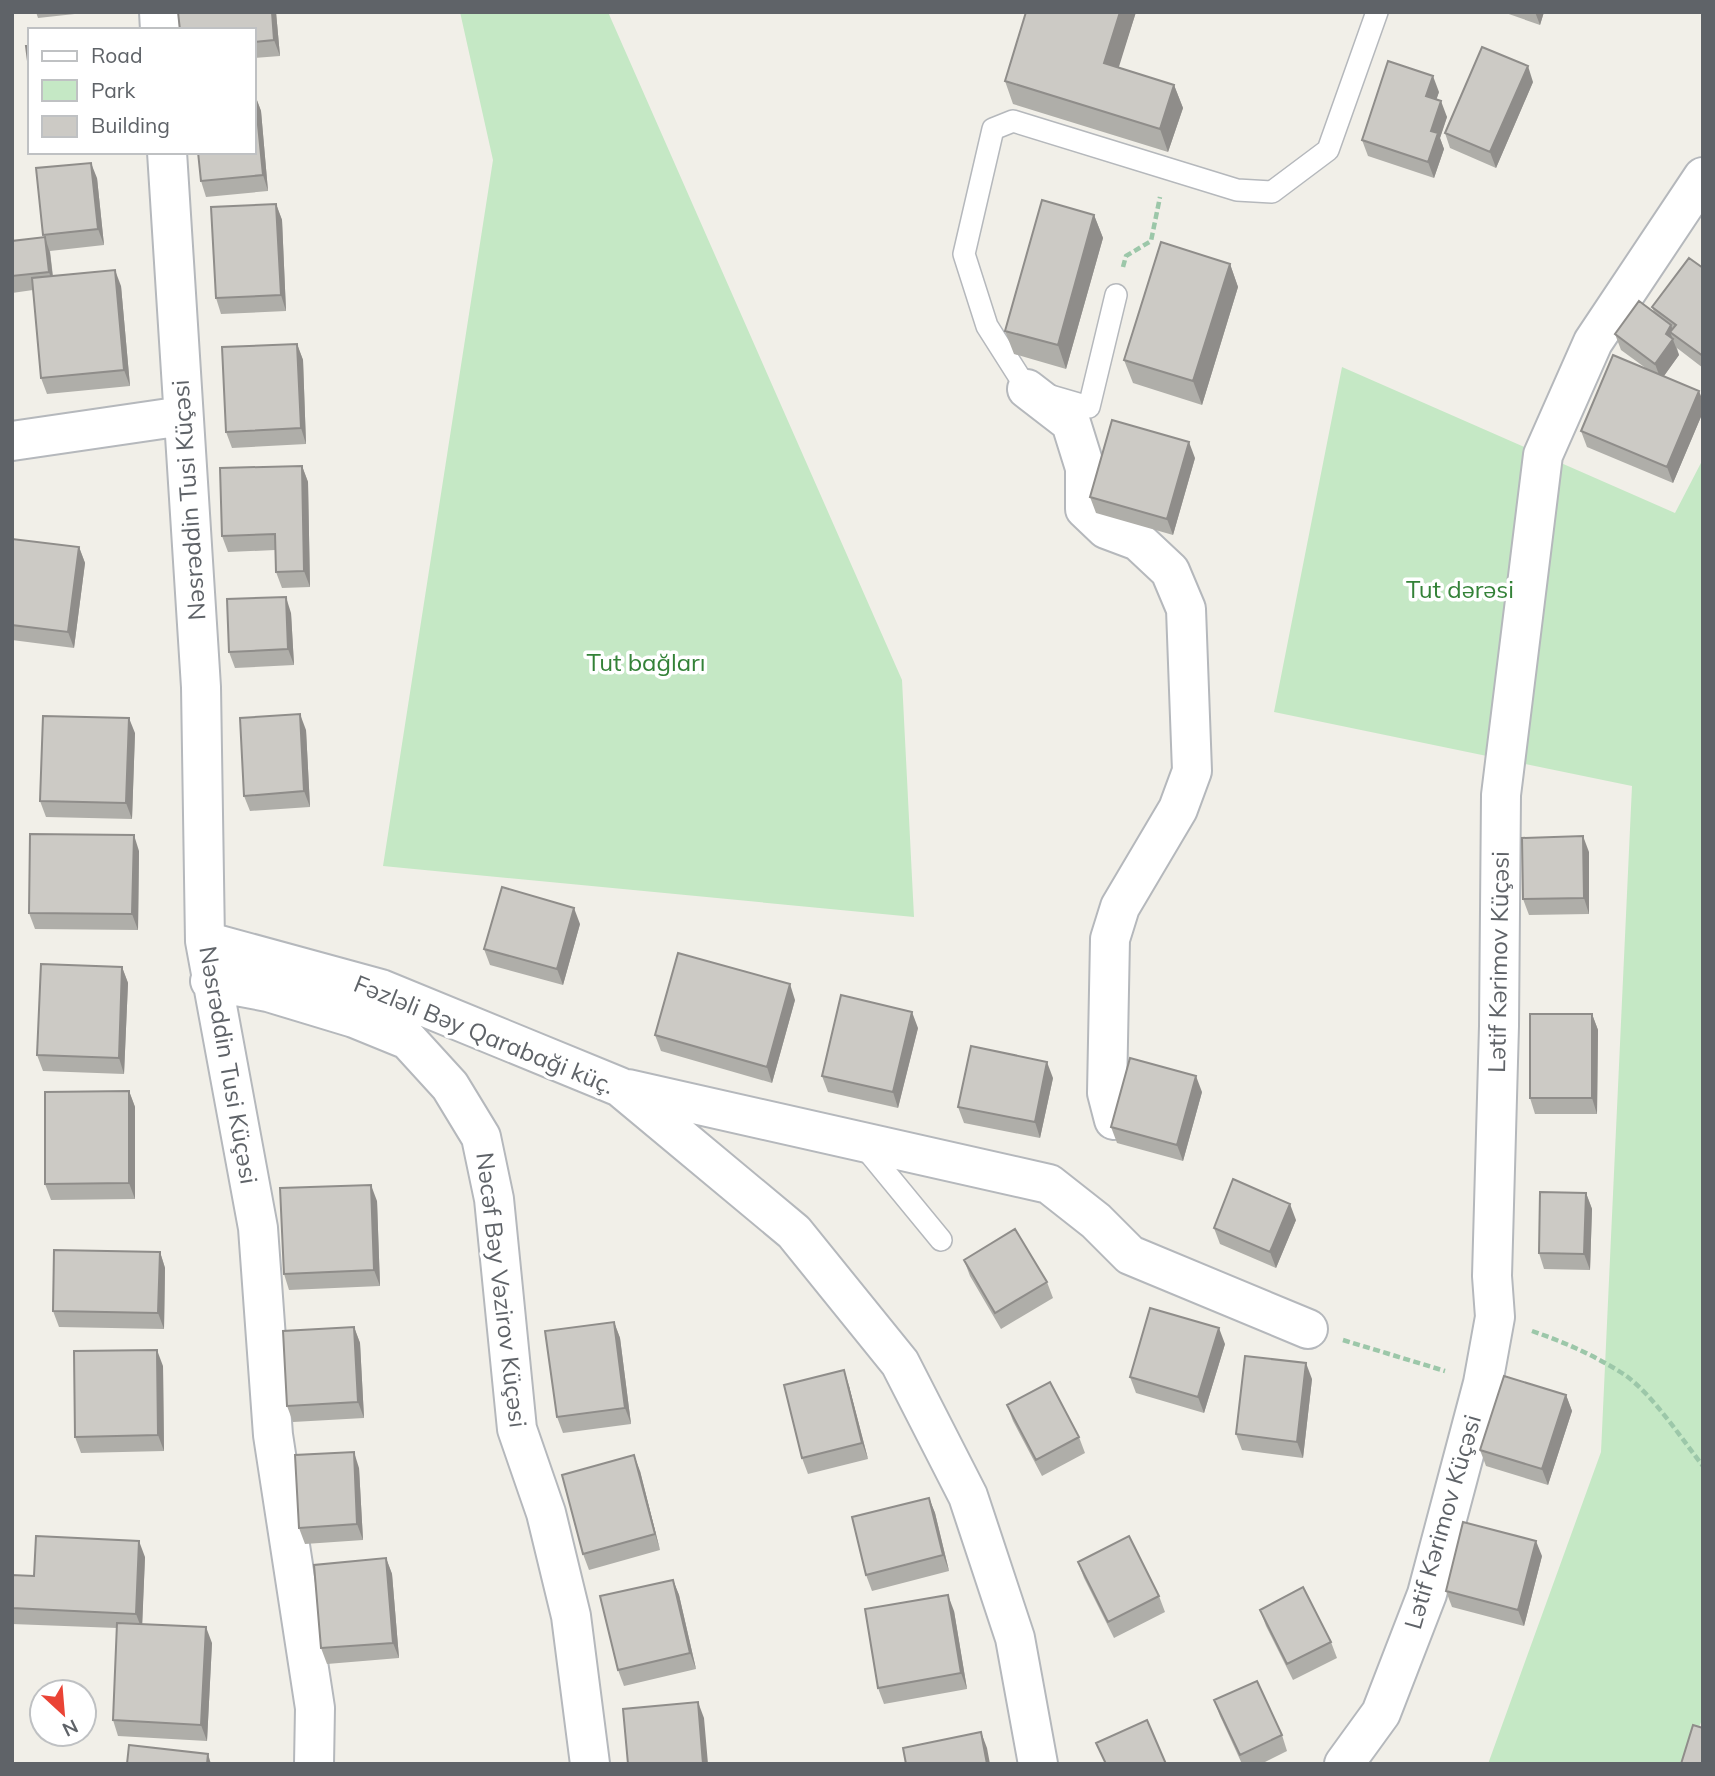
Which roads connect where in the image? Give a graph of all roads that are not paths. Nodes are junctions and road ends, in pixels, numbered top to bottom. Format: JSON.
{"nodes":[{"id":1,"x":1377,"y":12,"type":"edge"},
{"id":2,"x":167,"y":154,"type":"edge"},
{"id":3,"x":1703,"y":177,"type":"edge"},
{"id":4,"x":1116,"y":295,"type":"road end"},
{"id":5,"x":1027,"y":389,"type":"junction"},
{"id":6,"x":183,"y":416,"type":"junction"},
{"id":7,"x":12,"y":441,"type":"edge"},
{"id":8,"x":205,"y":941,"type":"junction"},
{"id":9,"x":210,"y":981,"type":"junction"},
{"id":10,"x":620,"y":1087,"type":"junction"},
{"id":11,"x":1114,"y":1120,"type":"edge"},
{"id":12,"x":859,"y":1140,"type":"junction"},
{"id":13,"x":941,"y":1240,"type":"dead end"},
{"id":14,"x":1308,"y":1329,"type":"road end"},
{"id":15,"x":314,"y":1764,"type":"edge"},
{"id":16,"x":590,"y":1764,"type":"edge"},
{"id":17,"x":1038,"y":1764,"type":"edge"},
{"id":18,"x":1344,"y":1764,"type":"edge"}],
"edges":[{"from":1,"to":5,"type":"lane"},
{"from":2,"to":6,"type":"street","name":"Nəsrəddin Tusi Küçəsi"},
{"from":3,"to":18,"type":"street","name":"Lətif Kərimov Küçəsi"},
{"from":4,"to":5,"type":"lane"},
{"from":5,"to":11,"type":"street"},
{"from":6,"to":7,"type":"street"},
{"from":6,"to":8,"type":"street","name":"Nəsrəddin Tusi Küçəsi"},
{"from":8,"to":9,"type":"street","name":"Nəsrəddin Tusi Küçəsi"},
{"from":8,"to":10,"type":"street","name":"Fəzləli Bəy Qarabaği küç."},
{"from":9,"to":15,"type":"street","name":"Nəsrəddin Tusi Küçəsi"},
{"from":9,"to":16,"type":"street","name":"Nəcəf Bəy Vəzirov Küçəsi"},
{"from":10,"to":12,"type":"street"},
{"from":10,"to":17,"type":"street","name":"Fəzləli Bəy Qarabaği küç."},
{"from":12,"to":13,"type":"lane"},
{"from":12,"to":14,"type":"street"}]}
